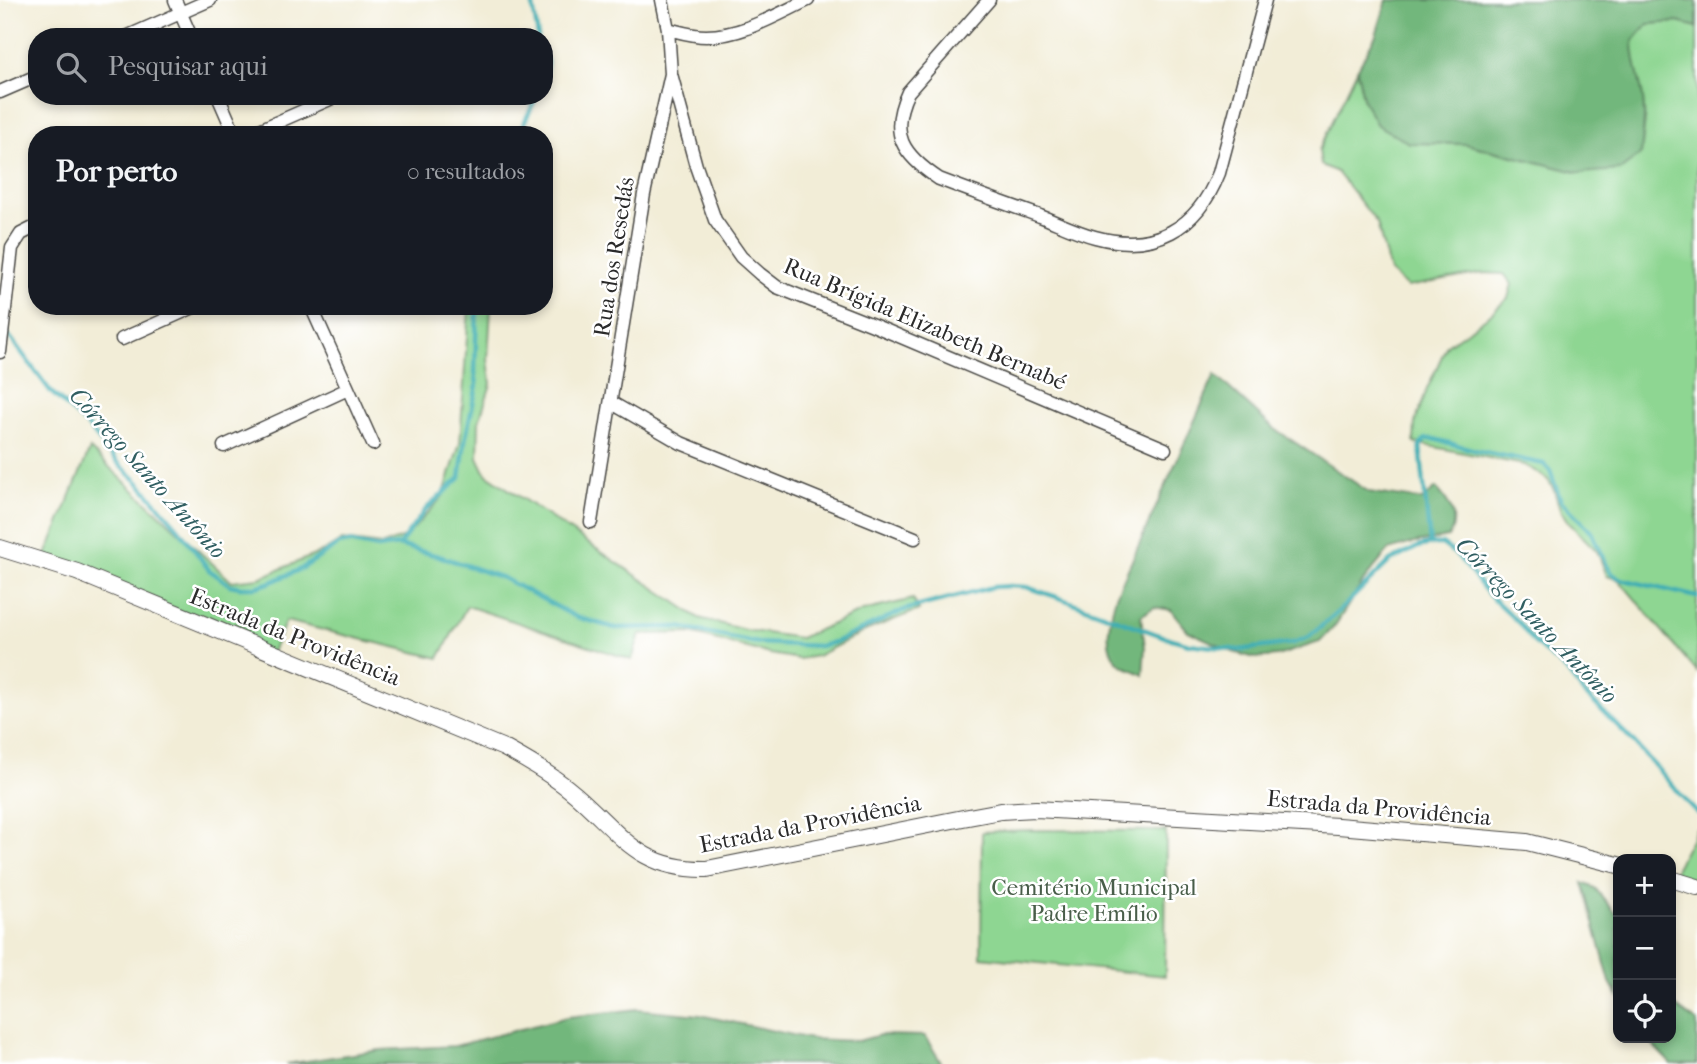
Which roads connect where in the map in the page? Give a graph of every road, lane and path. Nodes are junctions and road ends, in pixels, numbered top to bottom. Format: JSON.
{"nodes":[{"id":1,"x":175,"y":0,"type":"edge"},
{"id":2,"x":210,"y":0,"type":"edge"},
{"id":3,"x":662,"y":0,"type":"edge"},
{"id":4,"x":808,"y":0,"type":"edge"},
{"id":5,"x":989,"y":0,"type":"edge"},
{"id":6,"x":1265,"y":0,"type":"edge"},
{"id":7,"x":181,"y":13,"type":"junction"},
{"id":8,"x":147,"y":28,"type":"edge"},
{"id":9,"x":187,"y":28,"type":"edge"},
{"id":10,"x":668,"y":29,"type":"junction"},
{"id":11,"x":671,"y":74,"type":"junction"},
{"id":12,"x":28,"y":80,"type":"edge"},
{"id":13,"x":0,"y":92,"type":"edge"},
{"id":14,"x":222,"y":105,"type":"edge"},
{"id":15,"x":316,"y":105,"type":"edge"},
{"id":16,"x":231,"y":126,"type":"edge"},
{"id":17,"x":269,"y":126,"type":"edge"},
{"id":18,"x":28,"y":230,"type":"edge"},
{"id":19,"x":176,"y":315,"type":"edge"},
{"id":20,"x":315,"y":315,"type":"edge"},
{"id":21,"x":1,"y":336,"type":"edge"},
{"id":22,"x":122,"y":339,"type":"dead end"},
{"id":23,"x":0,"y":352,"type":"edge"},
{"id":24,"x":348,"y":389,"type":"junction"},
{"id":25,"x":612,"y":403,"type":"junction"},
{"id":26,"x":373,"y":444,"type":"dead end"},
{"id":27,"x":223,"y":446,"type":"dead end"},
{"id":28,"x":1165,"y":449,"type":"dead end"},
{"id":29,"x":591,"y":522,"type":"dead end"},
{"id":30,"x":915,"y":538,"type":"dead end"},
{"id":31,"x":0,"y":548,"type":"edge"},
{"id":32,"x":1613,"y":864,"type":"edge"},
{"id":33,"x":1676,"y":881,"type":"edge"},
{"id":34,"x":1697,"y":887,"type":"edge"}],
"edges":[{"from":1,"to":7,"type":"street"},
{"from":2,"to":7,"type":"street"},
{"from":3,"to":10,"type":"street","name":"Rua dos Resedás"},
{"from":4,"to":10,"type":"street"},
{"from":5,"to":6,"type":"street"},
{"from":7,"to":8,"type":"street"},
{"from":7,"to":9,"type":"street"},
{"from":10,"to":11,"type":"street","name":"Rua dos Resedás"},
{"from":11,"to":25,"type":"street","name":"Rua dos Resedás"},
{"from":11,"to":28,"type":"street","name":"Rua Brígida Elizabeth Bernabé"},
{"from":12,"to":13,"type":"street"},
{"from":14,"to":16,"type":"street"},
{"from":15,"to":17,"type":"street"},
{"from":18,"to":21,"type":"street"},
{"from":19,"to":22,"type":"street"},
{"from":20,"to":24,"type":"street"},
{"from":21,"to":23,"type":"street"},
{"from":24,"to":26,"type":"street"},
{"from":24,"to":27,"type":"street"},
{"from":25,"to":29,"type":"street","name":"Rua dos Resedás"},
{"from":25,"to":30,"type":"street"},
{"from":31,"to":32,"type":"street","name":"Estrada da Providência"},
{"from":33,"to":34,"type":"street"}]}
